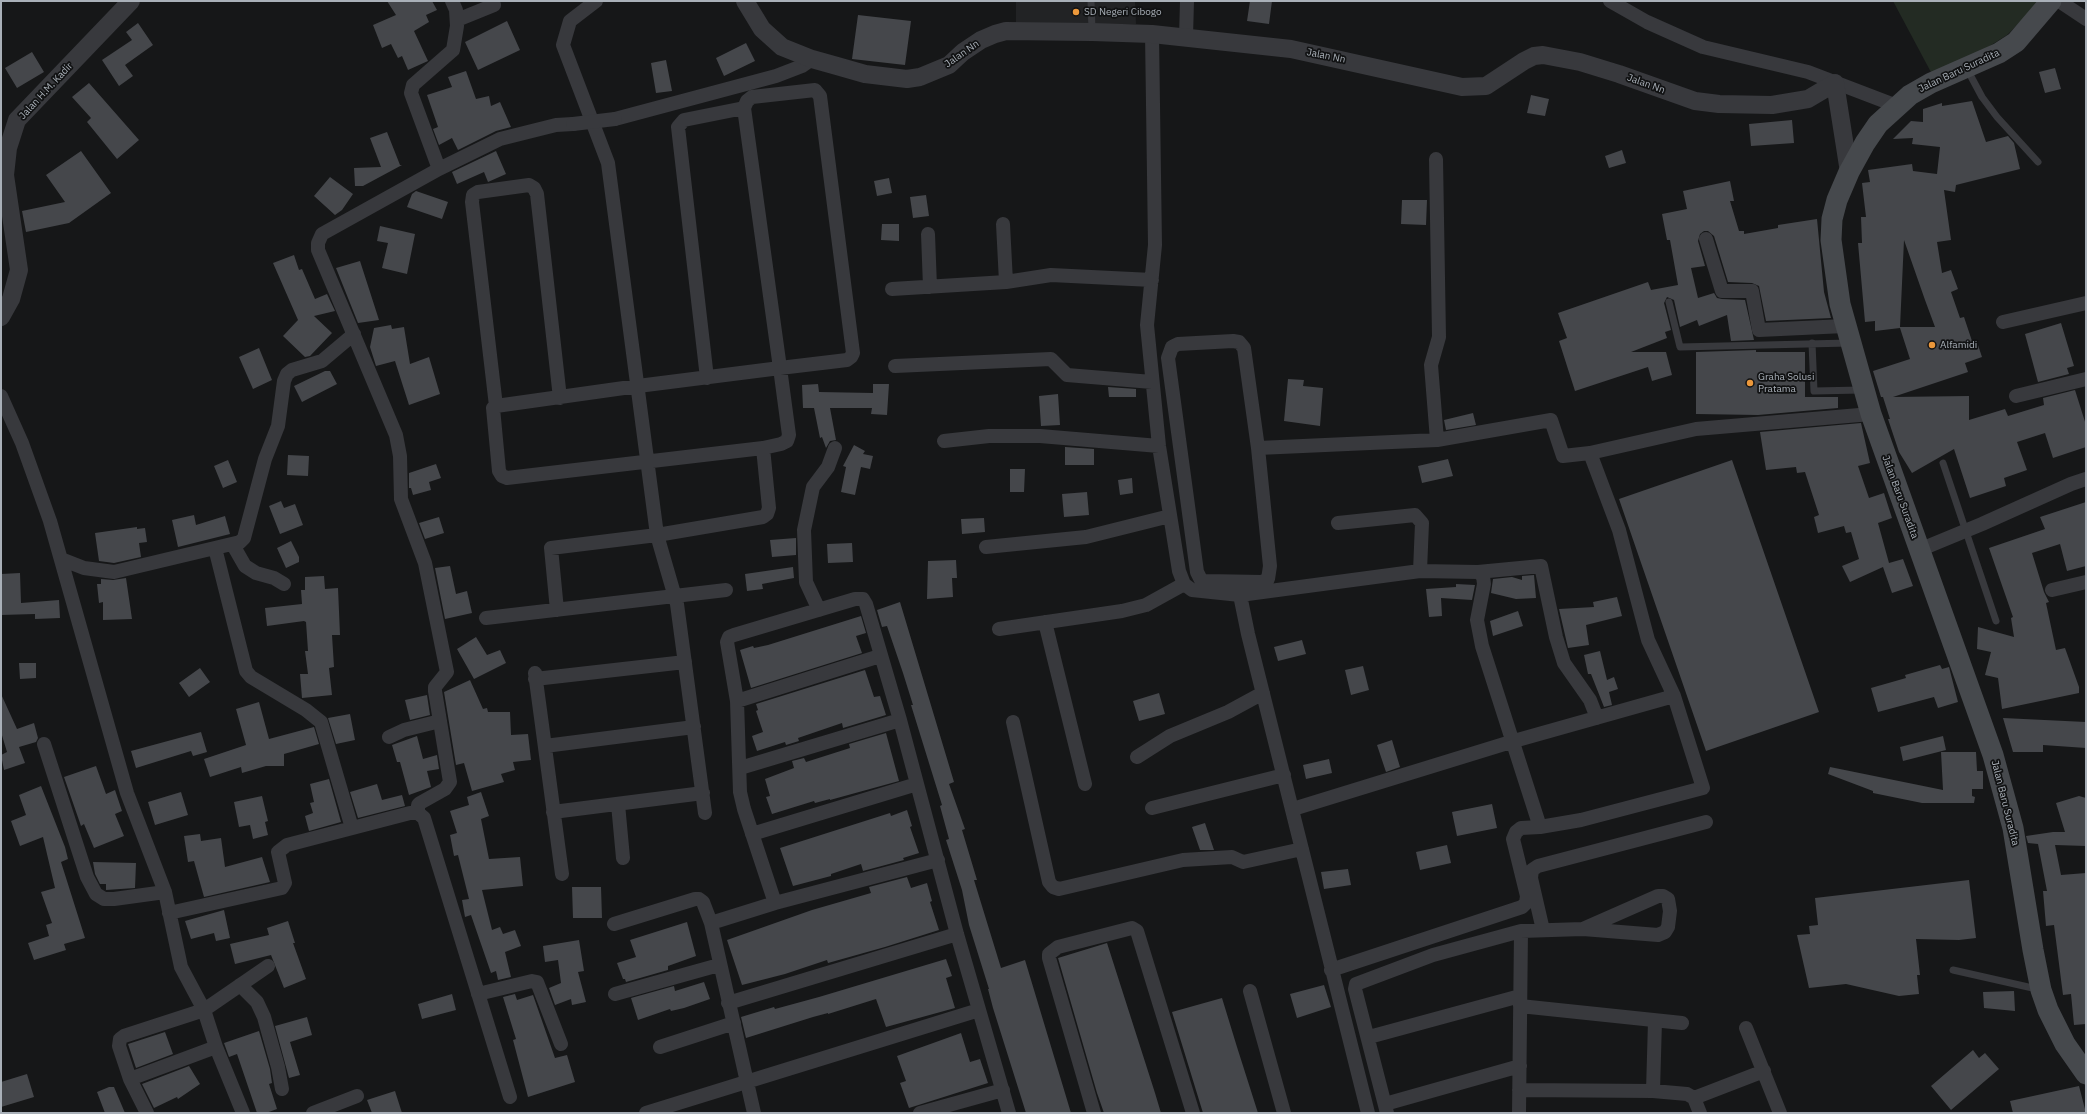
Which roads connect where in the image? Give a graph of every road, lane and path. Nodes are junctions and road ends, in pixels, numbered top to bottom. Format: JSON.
{"nodes":[{"id":1,"x":131,"y":1,"type":"edge"},
{"id":2,"x":452,"y":1,"type":"edge"},
{"id":3,"x":594,"y":1,"type":"edge"},
{"id":4,"x":745,"y":1,"type":"edge"},
{"id":5,"x":1091,"y":1,"type":"edge"},
{"id":6,"x":1187,"y":1,"type":"edge"},
{"id":7,"x":1610,"y":1,"type":"edge"},
{"id":8,"x":2051,"y":1,"type":"edge"},
{"id":9,"x":2059,"y":1,"type":"edge"},
{"id":10,"x":494,"y":5,"type":"dead end"},
{"id":11,"x":2086,"y":19,"type":"edge"},
{"id":12,"x":457,"y":20,"type":"junction"},
{"id":13,"x":1092,"y":32,"type":"junction"},
{"id":14,"x":1152,"y":34,"type":"junction"},
{"id":15,"x":1186,"y":37,"type":"junction"},
{"id":16,"x":812,"y":59,"type":"junction"},
{"id":17,"x":1967,"y":68,"type":"junction"},
{"id":18,"x":1835,"y":83,"type":"junction"},
{"id":19,"x":1897,"y":106,"type":"junction"},
{"id":20,"x":744,"y":108,"type":"junction"},
{"id":21,"x":4,"y":150,"type":"edge"},
{"id":22,"x":1436,"y":159,"type":"dead end"},
{"id":23,"x":2038,"y":162,"type":"dead end"},
{"id":24,"x":439,"y":169,"type":"junction"},
{"id":25,"x":1849,"y":172,"type":"junction"},
{"id":26,"x":1003,"y":224,"type":"dead end"},
{"id":27,"x":928,"y":234,"type":"dead end"},
{"id":28,"x":1706,"y":239,"type":"dead end"},
{"id":29,"x":1152,"y":280,"type":"junction"},
{"id":30,"x":1006,"y":282,"type":"junction"},
{"id":31,"x":930,"y":287,"type":"junction"},
{"id":32,"x":892,"y":289,"type":"dead end"},
{"id":33,"x":1669,"y":302,"type":"dead end"},
{"id":34,"x":2086,"y":303,"type":"edge"},
{"id":35,"x":1,"y":317,"type":"edge"},
{"id":36,"x":2003,"y":322,"type":"dead end"},
{"id":37,"x":354,"y":334,"type":"junction"},
{"id":38,"x":1847,"y":334,"type":"junction"},
{"id":39,"x":1812,"y":343,"type":"junction"},
{"id":40,"x":895,"y":366,"type":"dead end"},
{"id":41,"x":780,"y":368,"type":"junction"},
{"id":42,"x":707,"y":378,"type":"junction"},
{"id":43,"x":2086,"y":379,"type":"edge"},
{"id":44,"x":1152,"y":382,"type":"junction"},
{"id":45,"x":638,"y":386,"type":"junction"},
{"id":46,"x":1864,"y":390,"type":"junction"},
{"id":47,"x":1,"y":396,"type":"edge"},
{"id":48,"x":2016,"y":396,"type":"dead end"},
{"id":49,"x":560,"y":398,"type":"junction"},
{"id":50,"x":496,"y":406,"type":"junction"},
{"id":51,"x":1871,"y":414,"type":"junction"},
{"id":52,"x":1437,"y":440,"type":"junction"},
{"id":53,"x":944,"y":441,"type":"dead end"},
{"id":54,"x":1159,"y":446,"type":"junction"},
{"id":55,"x":763,"y":448,"type":"junction"},
{"id":56,"x":835,"y":448,"type":"dead end"},
{"id":57,"x":1258,"y":448,"type":"junction"},
{"id":58,"x":1590,"y":453,"type":"junction"},
{"id":59,"x":647,"y":461,"type":"junction"},
{"id":60,"x":1943,"y":463,"type":"dead end"},
{"id":61,"x":2086,"y":479,"type":"edge"},
{"id":62,"x":1170,"y":516,"type":"junction"},
{"id":63,"x":1338,"y":523,"type":"dead end"},
{"id":64,"x":1965,"y":532,"type":"junction"},
{"id":65,"x":657,"y":535,"type":"junction"},
{"id":66,"x":233,"y":545,"type":"junction"},
{"id":67,"x":986,"y":547,"type":"dead end"},
{"id":68,"x":215,"y":548,"type":"junction"},
{"id":69,"x":1919,"y":550,"type":"junction"},
{"id":70,"x":61,"y":559,"type":"junction"},
{"id":71,"x":1420,"y":571,"type":"junction"},
{"id":72,"x":1478,"y":572,"type":"junction"},
{"id":73,"x":2086,"y":582,"type":"edge"},
{"id":74,"x":284,"y":584,"type":"dead end"},
{"id":75,"x":1184,"y":584,"type":"junction"},
{"id":76,"x":1239,"y":589,"type":"junction"},
{"id":77,"x":726,"y":590,"type":"dead end"},
{"id":78,"x":2052,"y":590,"type":"dead end"},
{"id":79,"x":674,"y":596,"type":"junction"},
{"id":80,"x":557,"y":610,"type":"junction"},
{"id":81,"x":818,"y":610,"type":"junction"},
{"id":82,"x":486,"y":618,"type":"dead end"},
{"id":83,"x":1996,"y":621,"type":"dead end"},
{"id":84,"x":1045,"y":622,"type":"junction"},
{"id":85,"x":999,"y":629,"type":"dead end"},
{"id":86,"x":880,"y":656,"type":"junction"},
{"id":87,"x":685,"y":662,"type":"junction"},
{"id":88,"x":1263,"y":693,"type":"junction"},
{"id":89,"x":1674,"y":696,"type":"junction"},
{"id":90,"x":737,"y":701,"type":"junction"},
{"id":91,"x":1597,"y":718,"type":"junction"},
{"id":92,"x":900,"y":720,"type":"junction"},
{"id":93,"x":440,"y":721,"type":"junction"},
{"id":94,"x":1013,"y":722,"type":"dead end"},
{"id":95,"x":694,"y":728,"type":"junction"},
{"id":96,"x":389,"y":737,"type":"dead end"},
{"id":97,"x":1514,"y":741,"type":"junction"},
{"id":98,"x":44,"y":744,"type":"dead end"},
{"id":99,"x":544,"y":746,"type":"junction"},
{"id":100,"x":1137,"y":757,"type":"dead end"},
{"id":101,"x":740,"y":768,"type":"junction"},
{"id":102,"x":1284,"y":775,"type":"junction"},
{"id":103,"x":917,"y":784,"type":"junction"},
{"id":104,"x":1086,"y":784,"type":"dead end"},
{"id":105,"x":702,"y":793,"type":"junction"},
{"id":106,"x":618,"y":804,"type":"junction"},
{"id":107,"x":1152,"y":808,"type":"dead end"},
{"id":108,"x":1293,"y":809,"type":"junction"},
{"id":109,"x":554,"y":812,"type":"junction"},
{"id":110,"x":418,"y":813,"type":"junction"},
{"id":111,"x":705,"y":813,"type":"dead end"},
{"id":112,"x":1706,"y":822,"type":"dead end"},
{"id":113,"x":1540,"y":827,"type":"junction"},
{"id":114,"x":352,"y":828,"type":"junction"},
{"id":115,"x":752,"y":834,"type":"junction"},
{"id":116,"x":1302,"y":849,"type":"junction"},
{"id":117,"x":623,"y":858,"type":"dead end"},
{"id":118,"x":938,"y":860,"type":"junction"},
{"id":119,"x":562,"y":874,"type":"dead end"},
{"id":120,"x":165,"y":892,"type":"junction"},
{"id":121,"x":774,"y":903,"type":"junction"},
{"id":122,"x":169,"y":913,"type":"junction"},
{"id":123,"x":711,"y":923,"type":"junction"},
{"id":124,"x":614,"y":924,"type":"dead end"},
{"id":125,"x":1583,"y":929,"type":"junction"},
{"id":126,"x":1543,"y":930,"type":"junction"},
{"id":127,"x":1521,"y":931,"type":"junction"},
{"id":128,"x":957,"y":934,"type":"junction"},
{"id":129,"x":719,"y":965,"type":"junction"},
{"id":130,"x":268,"y":966,"type":"dead end"},
{"id":131,"x":1332,"y":970,"type":"junction"},
{"id":132,"x":1953,"y":970,"type":"dead end"},
{"id":133,"x":240,"y":985,"type":"junction"},
{"id":134,"x":2042,"y":990,"type":"junction"},
{"id":135,"x":1250,"y":991,"type":"dead end"},
{"id":136,"x":478,"y":994,"type":"junction"},
{"id":137,"x":615,"y":994,"type":"dead end"},
{"id":138,"x":1520,"y":1001,"type":"junction"},
{"id":139,"x":728,"y":1003,"type":"junction"},
{"id":140,"x":204,"y":1010,"type":"junction"},
{"id":141,"x":979,"y":1010,"type":"junction"},
{"id":142,"x":1655,"y":1021,"type":"junction"},
{"id":143,"x":734,"y":1023,"type":"junction"},
{"id":144,"x":1682,"y":1024,"type":"dead end"},
{"id":145,"x":1746,"y":1028,"type":"dead end"},
{"id":146,"x":1369,"y":1037,"type":"junction"},
{"id":147,"x":561,"y":1044,"type":"dead end"},
{"id":148,"x":216,"y":1047,"type":"junction"},
{"id":149,"x":660,"y":1047,"type":"dead end"},
{"id":150,"x":1520,"y":1066,"type":"junction"},
{"id":151,"x":1764,"y":1071,"type":"junction"},
{"id":152,"x":2086,"y":1074,"type":"edge"},
{"id":153,"x":130,"y":1079,"type":"junction"},
{"id":154,"x":748,"y":1081,"type":"junction"},
{"id":155,"x":282,"y":1089,"type":"dead end"},
{"id":156,"x":1003,"y":1090,"type":"junction"},
{"id":157,"x":1519,"y":1090,"type":"junction"},
{"id":158,"x":1653,"y":1091,"type":"junction"},
{"id":159,"x":357,"y":1096,"type":"dead end"},
{"id":160,"x":510,"y":1097,"type":"dead end"},
{"id":161,"x":1694,"y":1098,"type":"junction"},
{"id":162,"x":1386,"y":1109,"type":"edge"},
{"id":163,"x":147,"y":1113,"type":"edge"},
{"id":164,"x":243,"y":1113,"type":"edge"},
{"id":165,"x":313,"y":1113,"type":"edge"},
{"id":166,"x":646,"y":1113,"type":"edge"},
{"id":167,"x":754,"y":1113,"type":"edge"},
{"id":168,"x":920,"y":1113,"type":"edge"},
{"id":169,"x":1009,"y":1113,"type":"edge"},
{"id":170,"x":1094,"y":1113,"type":"edge"},
{"id":171,"x":1193,"y":1113,"type":"edge"},
{"id":172,"x":1284,"y":1113,"type":"edge"},
{"id":173,"x":1368,"y":1113,"type":"edge"},
{"id":174,"x":1519,"y":1113,"type":"edge"},
{"id":175,"x":1700,"y":1113,"type":"edge"},
{"id":176,"x":1780,"y":1113,"type":"edge"}],
"edges":[{"from":1,"to":21,"type":"street","name":"Jalan H.M. Kadir"},
{"from":2,"to":12,"type":"street"},
{"from":3,"to":45,"type":"street"},
{"from":4,"to":16,"type":"street","name":"Jalan Nn"},
{"from":5,"to":13,"type":"lane"},
{"from":6,"to":15,"type":"street"},
{"from":7,"to":18,"type":"street"},
{"from":8,"to":17,"type":"main road","name":"Jalan Baru Suradita"},
{"from":9,"to":11,"type":"street"},
{"from":10,"to":12,"type":"street"},
{"from":12,"to":24,"type":"street"},
{"from":13,"to":14,"type":"street","name":"Jalan Nn"},
{"from":13,"to":16,"type":"street","name":"Jalan Nn"},
{"from":14,"to":15,"type":"street","name":"Jalan Nn"},
{"from":14,"to":29,"type":"street"},
{"from":15,"to":18,"type":"street","name":"Jalan Nn"},
{"from":16,"to":24,"type":"street","bridge":true},
{"from":17,"to":19,"type":"main road","name":"Jalan Baru Suradita"},
{"from":17,"to":23,"type":"lane"},
{"from":18,"to":19,"type":"street"},
{"from":18,"to":25,"type":"street"},
{"from":19,"to":25,"type":"main road","name":"Jalan Baru Suradita"},
{"from":20,"to":41,"type":"street"},
{"from":20,"to":41,"type":"street"},
{"from":20,"to":42,"type":"street"},
{"from":21,"to":35,"type":"street","name":"Jalan H.M. Kadir"},
{"from":22,"to":52,"type":"street"},
{"from":24,"to":37,"type":"street"},
{"from":25,"to":38,"type":"main road","name":"Jalan Baru Suradita"},
{"from":26,"to":30,"type":"street"},
{"from":27,"to":31,"type":"street"},
{"from":28,"to":38,"type":"street"},
{"from":29,"to":30,"type":"street"},
{"from":29,"to":44,"type":"street"},
{"from":30,"to":31,"type":"street"},
{"from":31,"to":32,"type":"street"},
{"from":33,"to":39,"type":"lane"},
{"from":34,"to":36,"type":"street"},
{"from":37,"to":66,"type":"street"},
{"from":37,"to":93,"type":"street"},
{"from":38,"to":39,"type":"lane"},
{"from":38,"to":46,"type":"main road","name":"Jalan Baru Suradita"},
{"from":39,"to":46,"type":"lane"},
{"from":40,"to":44,"type":"street"},
{"from":41,"to":42,"type":"street"},
{"from":41,"to":55,"type":"street"},
{"from":42,"to":45,"type":"street"},
{"from":43,"to":48,"type":"street"},
{"from":44,"to":54,"type":"street"},
{"from":45,"to":49,"type":"street"},
{"from":45,"to":59,"type":"street"},
{"from":46,"to":51,"type":"main road","name":"Jalan Baru Suradita"},
{"from":47,"to":70,"type":"street"},
{"from":49,"to":50,"type":"street"},
{"from":49,"to":50,"type":"street"},
{"from":50,"to":59,"type":"street"},
{"from":51,"to":58,"type":"street"},
{"from":51,"to":69,"type":"main road","name":"Jalan Baru Suradita"},
{"from":52,"to":57,"type":"street"},
{"from":52,"to":58,"type":"street"},
{"from":53,"to":54,"type":"street"},
{"from":54,"to":62,"type":"street"},
{"from":55,"to":59,"type":"street"},
{"from":55,"to":65,"type":"street"},
{"from":56,"to":81,"type":"street"},
{"from":57,"to":76,"type":"street"},
{"from":57,"to":76,"type":"street"},
{"from":58,"to":89,"type":"street"},
{"from":59,"to":65,"type":"street"},
{"from":60,"to":64,"type":"lane"},
{"from":61,"to":64,"type":"street"},
{"from":62,"to":67,"type":"street"},
{"from":62,"to":75,"type":"street"},
{"from":63,"to":71,"type":"street"},
{"from":64,"to":69,"type":"street"},
{"from":64,"to":83,"type":"lane"},
{"from":65,"to":79,"type":"street"},
{"from":65,"to":80,"type":"street"},
{"from":66,"to":68,"type":"street"},
{"from":66,"to":74,"type":"street"},
{"from":68,"to":70,"type":"street"},
{"from":68,"to":114,"type":"street"},
{"from":69,"to":134,"type":"main road","name":"Jalan Baru Suradita"},
{"from":70,"to":120,"type":"street"},
{"from":71,"to":72,"type":"street"},
{"from":71,"to":76,"type":"street"},
{"from":72,"to":91,"type":"street"},
{"from":72,"to":97,"type":"street"},
{"from":73,"to":78,"type":"street"},
{"from":75,"to":76,"type":"street"},
{"from":75,"to":84,"type":"street"},
{"from":76,"to":88,"type":"street"},
{"from":77,"to":79,"type":"street"},
{"from":79,"to":80,"type":"street"},
{"from":79,"to":87,"type":"street"},
{"from":80,"to":82,"type":"street"},
{"from":81,"to":86,"type":"street"},
{"from":81,"to":90,"type":"street"},
{"from":84,"to":85,"type":"street"},
{"from":84,"to":104,"type":"street"},
{"from":86,"to":90,"type":"street"},
{"from":86,"to":92,"type":"street"},
{"from":87,"to":95,"type":"street"},
{"from":87,"to":99,"type":"street"},
{"from":88,"to":100,"type":"street"},
{"from":88,"to":102,"type":"street"},
{"from":89,"to":91,"type":"street"},
{"from":89,"to":113,"type":"street"},
{"from":90,"to":101,"type":"street"},
{"from":91,"to":97,"type":"street"},
{"from":92,"to":101,"type":"street"},
{"from":92,"to":103,"type":"street"},
{"from":93,"to":96,"type":"street"},
{"from":93,"to":110,"type":"street"},
{"from":94,"to":116,"type":"street"},
{"from":95,"to":99,"type":"street"},
{"from":95,"to":105,"type":"street"},
{"from":97,"to":108,"type":"street"},
{"from":97,"to":113,"type":"street"},
{"from":98,"to":120,"type":"street"},
{"from":99,"to":109,"type":"street"},
{"from":101,"to":115,"type":"street"},
{"from":102,"to":107,"type":"street"},
{"from":102,"to":108,"type":"street"},
{"from":103,"to":115,"type":"street"},
{"from":103,"to":118,"type":"street"},
{"from":105,"to":106,"type":"street"},
{"from":105,"to":111,"type":"street"},
{"from":106,"to":109,"type":"street"},
{"from":106,"to":117,"type":"street"},
{"from":108,"to":116,"type":"street"},
{"from":109,"to":119,"type":"street"},
{"from":110,"to":114,"type":"street"},
{"from":110,"to":136,"type":"street"},
{"from":112,"to":126,"type":"street"},
{"from":113,"to":131,"type":"street"},
{"from":114,"to":122,"type":"street"},
{"from":115,"to":121,"type":"street"},
{"from":116,"to":131,"type":"street"},
{"from":118,"to":121,"type":"street"},
{"from":118,"to":128,"type":"street"},
{"from":120,"to":122,"type":"street"},
{"from":121,"to":123,"type":"street"},
{"from":122,"to":140,"type":"street"},
{"from":123,"to":124,"type":"street"},
{"from":123,"to":129,"type":"street"},
{"from":125,"to":125,"type":"street"},
{"from":125,"to":126,"type":"street"},
{"from":126,"to":127,"type":"street"},
{"from":127,"to":138,"type":"street"},
{"from":127,"to":146,"type":"street"},
{"from":128,"to":139,"type":"street"},
{"from":128,"to":141,"type":"street"},
{"from":129,"to":137,"type":"street"},
{"from":129,"to":139,"type":"street"},
{"from":130,"to":133,"type":"street"},
{"from":131,"to":173,"type":"street"},
{"from":132,"to":134,"type":"lane"},
{"from":133,"to":140,"type":"street"},
{"from":133,"to":155,"type":"street"},
{"from":134,"to":152,"type":"main road","name":"Jalan Baru Suradita"},
{"from":135,"to":172,"type":"street"},
{"from":136,"to":147,"type":"street"},
{"from":136,"to":160,"type":"street"},
{"from":138,"to":142,"type":"street"},
{"from":138,"to":146,"type":"street"},
{"from":138,"to":150,"type":"street"},
{"from":139,"to":143,"type":"street"},
{"from":140,"to":148,"type":"street"},
{"from":140,"to":153,"type":"street"},
{"from":141,"to":154,"type":"street"},
{"from":141,"to":156,"type":"street"},
{"from":142,"to":144,"type":"street"},
{"from":142,"to":158,"type":"street"},
{"from":143,"to":149,"type":"street"},
{"from":143,"to":154,"type":"street"},
{"from":145,"to":151,"type":"street"},
{"from":146,"to":162,"type":"street"},
{"from":148,"to":153,"type":"street"},
{"from":148,"to":164,"type":"street"},
{"from":150,"to":157,"type":"street"},
{"from":150,"to":162,"type":"street"},
{"from":151,"to":161,"type":"street"},
{"from":151,"to":176,"type":"street"},
{"from":153,"to":163,"type":"street"},
{"from":154,"to":166,"type":"street"},
{"from":154,"to":167,"type":"street"},
{"from":156,"to":168,"type":"street"},
{"from":156,"to":169,"type":"street"},
{"from":157,"to":158,"type":"street"},
{"from":157,"to":174,"type":"street"},
{"from":158,"to":161,"type":"street"},
{"from":159,"to":165,"type":"street"},
{"from":161,"to":175,"type":"street"},
{"from":170,"to":171,"type":"street"}]}
